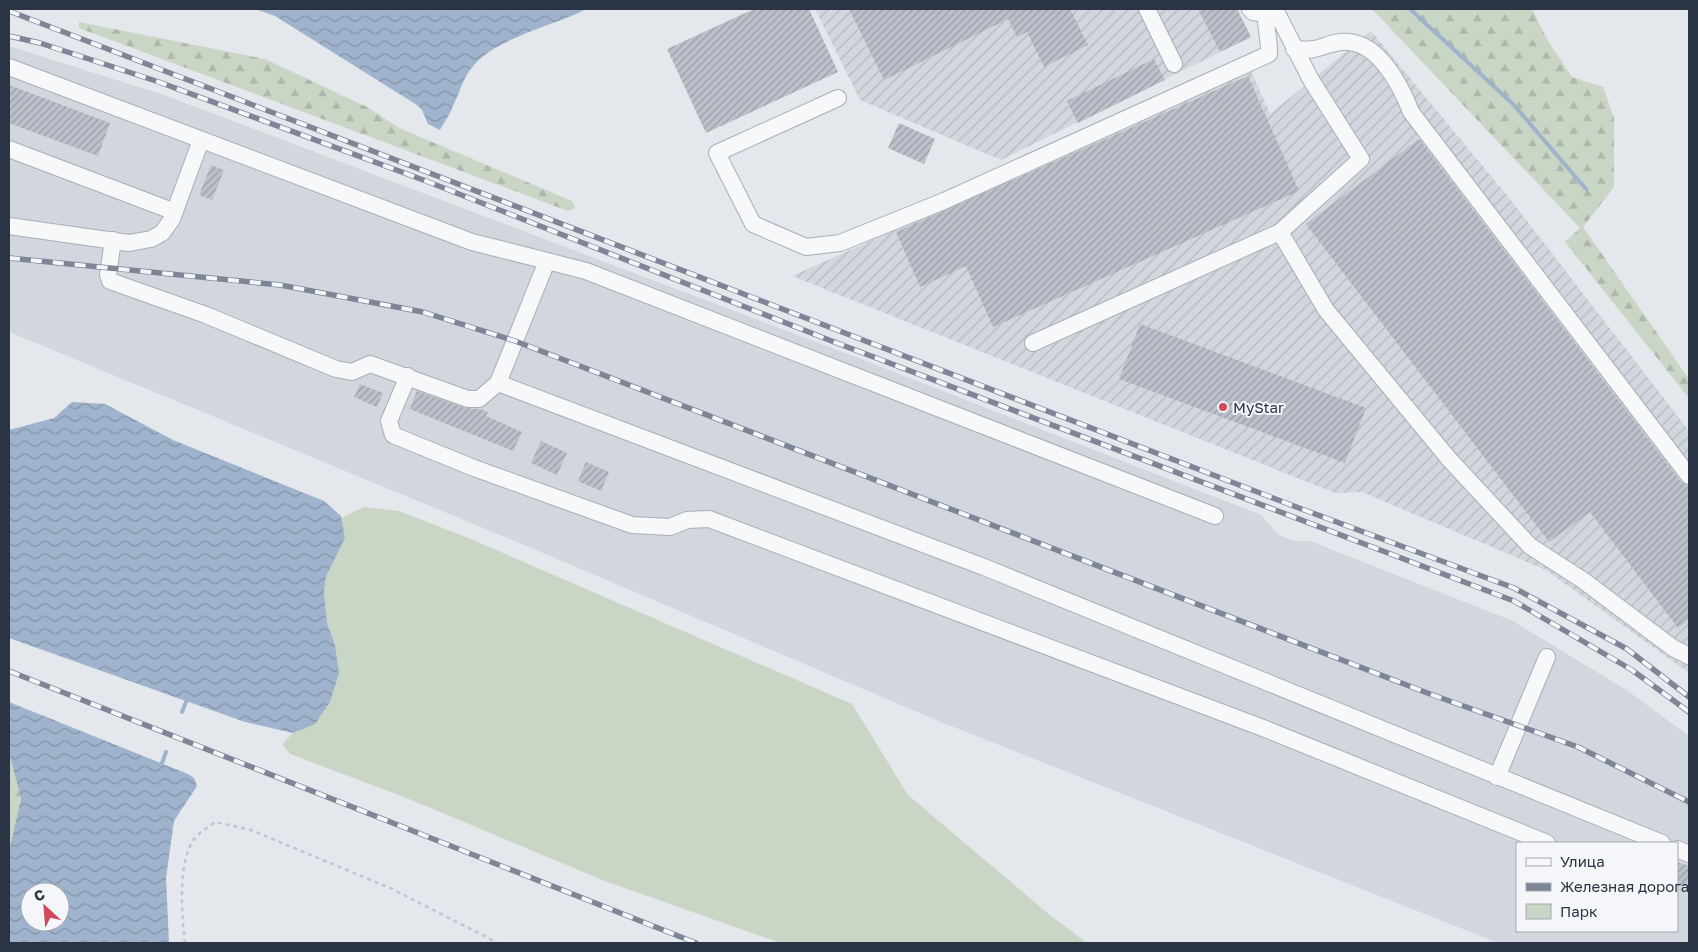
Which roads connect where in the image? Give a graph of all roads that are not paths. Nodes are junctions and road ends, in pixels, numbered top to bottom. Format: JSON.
{"nodes":[{"id":1,"x":1147,"y":9,"type":"edge"},
{"id":2,"x":1250,"y":9,"type":"edge"},
{"id":3,"x":1271,"y":10,"type":"edge"},
{"id":4,"x":1294,"y":49,"type":"junction"},
{"id":5,"x":1174,"y":64,"type":"dead end"},
{"id":6,"x":9,"y":67,"type":"edge"},
{"id":7,"x":838,"y":98,"type":"dead end"},
{"id":8,"x":201,"y":140,"type":"junction"},
{"id":9,"x":9,"y":149,"type":"edge"},
{"id":10,"x":175,"y":212,"type":"junction"},
{"id":11,"x":9,"y":226,"type":"edge"},
{"id":12,"x":1280,"y":232,"type":"junction"},
{"id":13,"x":113,"y":240,"type":"junction"},
{"id":14,"x":547,"y":262,"type":"junction"},
{"id":15,"x":1033,"y":343,"type":"dead end"},
{"id":16,"x":408,"y":376,"type":"junction"},
{"id":17,"x":498,"y":383,"type":"junction"},
{"id":18,"x":1689,"y":476,"type":"edge"},
{"id":19,"x":1215,"y":516,"type":"dead end"},
{"id":20,"x":1689,"y":656,"type":"edge"},
{"id":21,"x":1547,"y":657,"type":"dead end"},
{"id":22,"x":1497,"y":777,"type":"junction"},
{"id":23,"x":1545,"y":842,"type":"edge"},
{"id":24,"x":1660,"y":842,"type":"edge"}],
"edges":[{"from":1,"to":5,"type":"lane"},
{"from":2,"to":3,"type":"lane"},
{"from":3,"to":4,"type":"lane"},
{"from":3,"to":7,"type":"lane"},
{"from":4,"to":12,"type":"lane"},
{"from":4,"to":18,"type":"lane"},
{"from":6,"to":8,"type":"lane"},
{"from":8,"to":10,"type":"lane"},
{"from":8,"to":14,"type":"lane"},
{"from":9,"to":10,"type":"lane"},
{"from":10,"to":13,"type":"lane"},
{"from":11,"to":13,"type":"lane"},
{"from":12,"to":15,"type":"lane"},
{"from":12,"to":20,"type":"lane"},
{"from":13,"to":16,"type":"lane"},
{"from":14,"to":17,"type":"lane"},
{"from":14,"to":19,"type":"lane"},
{"from":16,"to":17,"type":"lane"},
{"from":16,"to":23,"type":"lane"},
{"from":17,"to":22,"type":"lane"},
{"from":21,"to":22,"type":"lane"},
{"from":22,"to":24,"type":"lane"}]}
